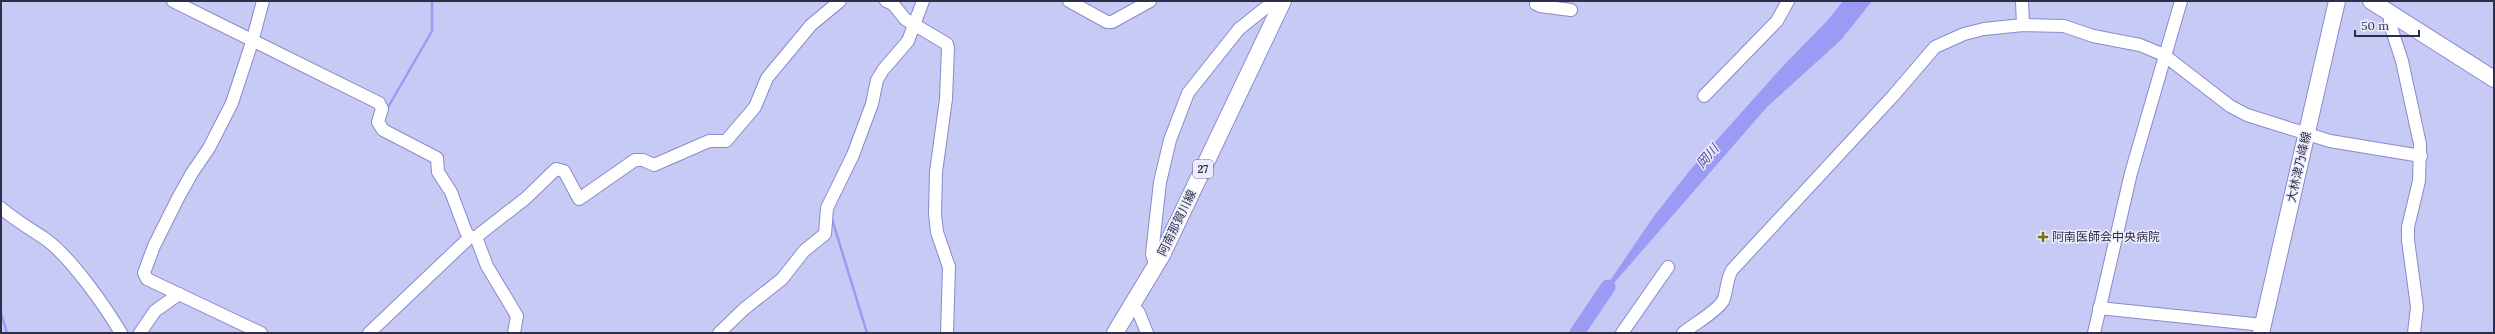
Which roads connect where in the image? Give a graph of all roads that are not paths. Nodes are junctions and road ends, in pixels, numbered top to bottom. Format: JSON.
{"nodes":[{"id":1,"x":173,"y":1,"type":"edge"},
{"id":2,"x":263,"y":1,"type":"edge"},
{"id":3,"x":840,"y":1,"type":"edge"},
{"id":4,"x":886,"y":1,"type":"edge"},
{"id":5,"x":924,"y":1,"type":"edge"},
{"id":6,"x":1069,"y":1,"type":"edge"},
{"id":7,"x":1150,"y":1,"type":"edge"},
{"id":8,"x":1274,"y":1,"type":"edge"},
{"id":9,"x":1283,"y":1,"type":"edge"},
{"id":10,"x":1537,"y":1,"type":"edge"},
{"id":11,"x":2022,"y":1,"type":"edge"},
{"id":12,"x":2181,"y":1,"type":"edge"},
{"id":13,"x":2337,"y":1,"type":"edge"},
{"id":14,"x":2371,"y":1,"type":"edge"},
{"id":15,"x":1786,"y":2,"type":"edge"},
{"id":16,"x":1571,"y":10,"type":"dead end"},
{"id":17,"x":2390,"y":14,"type":"junction"},
{"id":18,"x":2023,"y":25,"type":"junction"},
{"id":19,"x":917,"y":26,"type":"junction"},
{"id":20,"x":252,"y":42,"type":"junction"},
{"id":21,"x":2164,"y":55,"type":"junction"},
{"id":22,"x":2494,"y":79,"type":"edge"},
{"id":23,"x":1704,"y":96,"type":"dead end"},
{"id":24,"x":2307,"y":133,"type":"junction"},
{"id":25,"x":2421,"y":156,"type":"junction"},
{"id":26,"x":1,"y":208,"type":"edge"},
{"id":27,"x":473,"y":237,"type":"junction"},
{"id":28,"x":1156,"y":266,"type":"junction"},
{"id":29,"x":1668,"y":267,"type":"dead end"},
{"id":30,"x":179,"y":294,"type":"junction"},
{"id":31,"x":1133,"y":306,"type":"junction"},
{"id":32,"x":2099,"y":308,"type":"junction"},
{"id":33,"x":2262,"y":329,"type":"edge"},
{"id":34,"x":258,"y":332,"type":"edge"},
{"id":35,"x":121,"y":333,"type":"edge"},
{"id":36,"x":140,"y":333,"type":"edge"},
{"id":37,"x":369,"y":333,"type":"edge"},
{"id":38,"x":514,"y":333,"type":"edge"},
{"id":39,"x":719,"y":333,"type":"edge"},
{"id":40,"x":947,"y":333,"type":"edge"},
{"id":41,"x":1115,"y":333,"type":"edge"},
{"id":42,"x":1147,"y":333,"type":"edge"},
{"id":43,"x":1622,"y":333,"type":"edge"},
{"id":44,"x":1683,"y":333,"type":"edge"},
{"id":45,"x":2094,"y":333,"type":"edge"},
{"id":46,"x":2414,"y":333,"type":"edge"}],
"edges":[{"from":1,"to":20,"type":"street"},
{"from":2,"to":20,"type":"street"},
{"from":3,"to":27,"type":"street"},
{"from":4,"to":19,"type":"street"},
{"from":5,"to":19,"type":"street"},
{"from":6,"to":7,"type":"street"},
{"from":8,"to":28,"type":"street"},
{"from":9,"to":28,"type":"main road","name":"阿南那賀川線","number":"27"},
{"from":10,"to":16,"type":"street"},
{"from":11,"to":18,"type":"street"},
{"from":12,"to":21,"type":"street"},
{"from":13,"to":24,"type":"main road","name":"大林津乃峰線"},
{"from":14,"to":17,"type":"main road"},
{"from":15,"to":23,"type":"street"},
{"from":17,"to":22,"type":"main road"},
{"from":17,"to":25,"type":"street"},
{"from":18,"to":21,"type":"street"},
{"from":18,"to":44,"type":"street"},
{"from":19,"to":39,"type":"street"},
{"from":19,"to":40,"type":"street"},
{"from":20,"to":27,"type":"street"},
{"from":20,"to":30,"type":"street"},
{"from":21,"to":24,"type":"street"},
{"from":21,"to":32,"type":"street"},
{"from":24,"to":25,"type":"street"},
{"from":24,"to":33,"type":"main road","name":"大林津乃峰線"},
{"from":25,"to":46,"type":"street"},
{"from":26,"to":35,"type":"street"},
{"from":27,"to":37,"type":"street"},
{"from":27,"to":38,"type":"street"},
{"from":28,"to":31,"type":"main road","name":"阿南那賀川線","number":"27"},
{"from":29,"to":43,"type":"street"},
{"from":30,"to":34,"type":"street"},
{"from":30,"to":36,"type":"street"},
{"from":31,"to":41,"type":"main road","name":"阿南那賀川線","number":"27"},
{"from":31,"to":42,"type":"street"},
{"from":32,"to":33,"type":"street"},
{"from":32,"to":45,"type":"street"}]}
